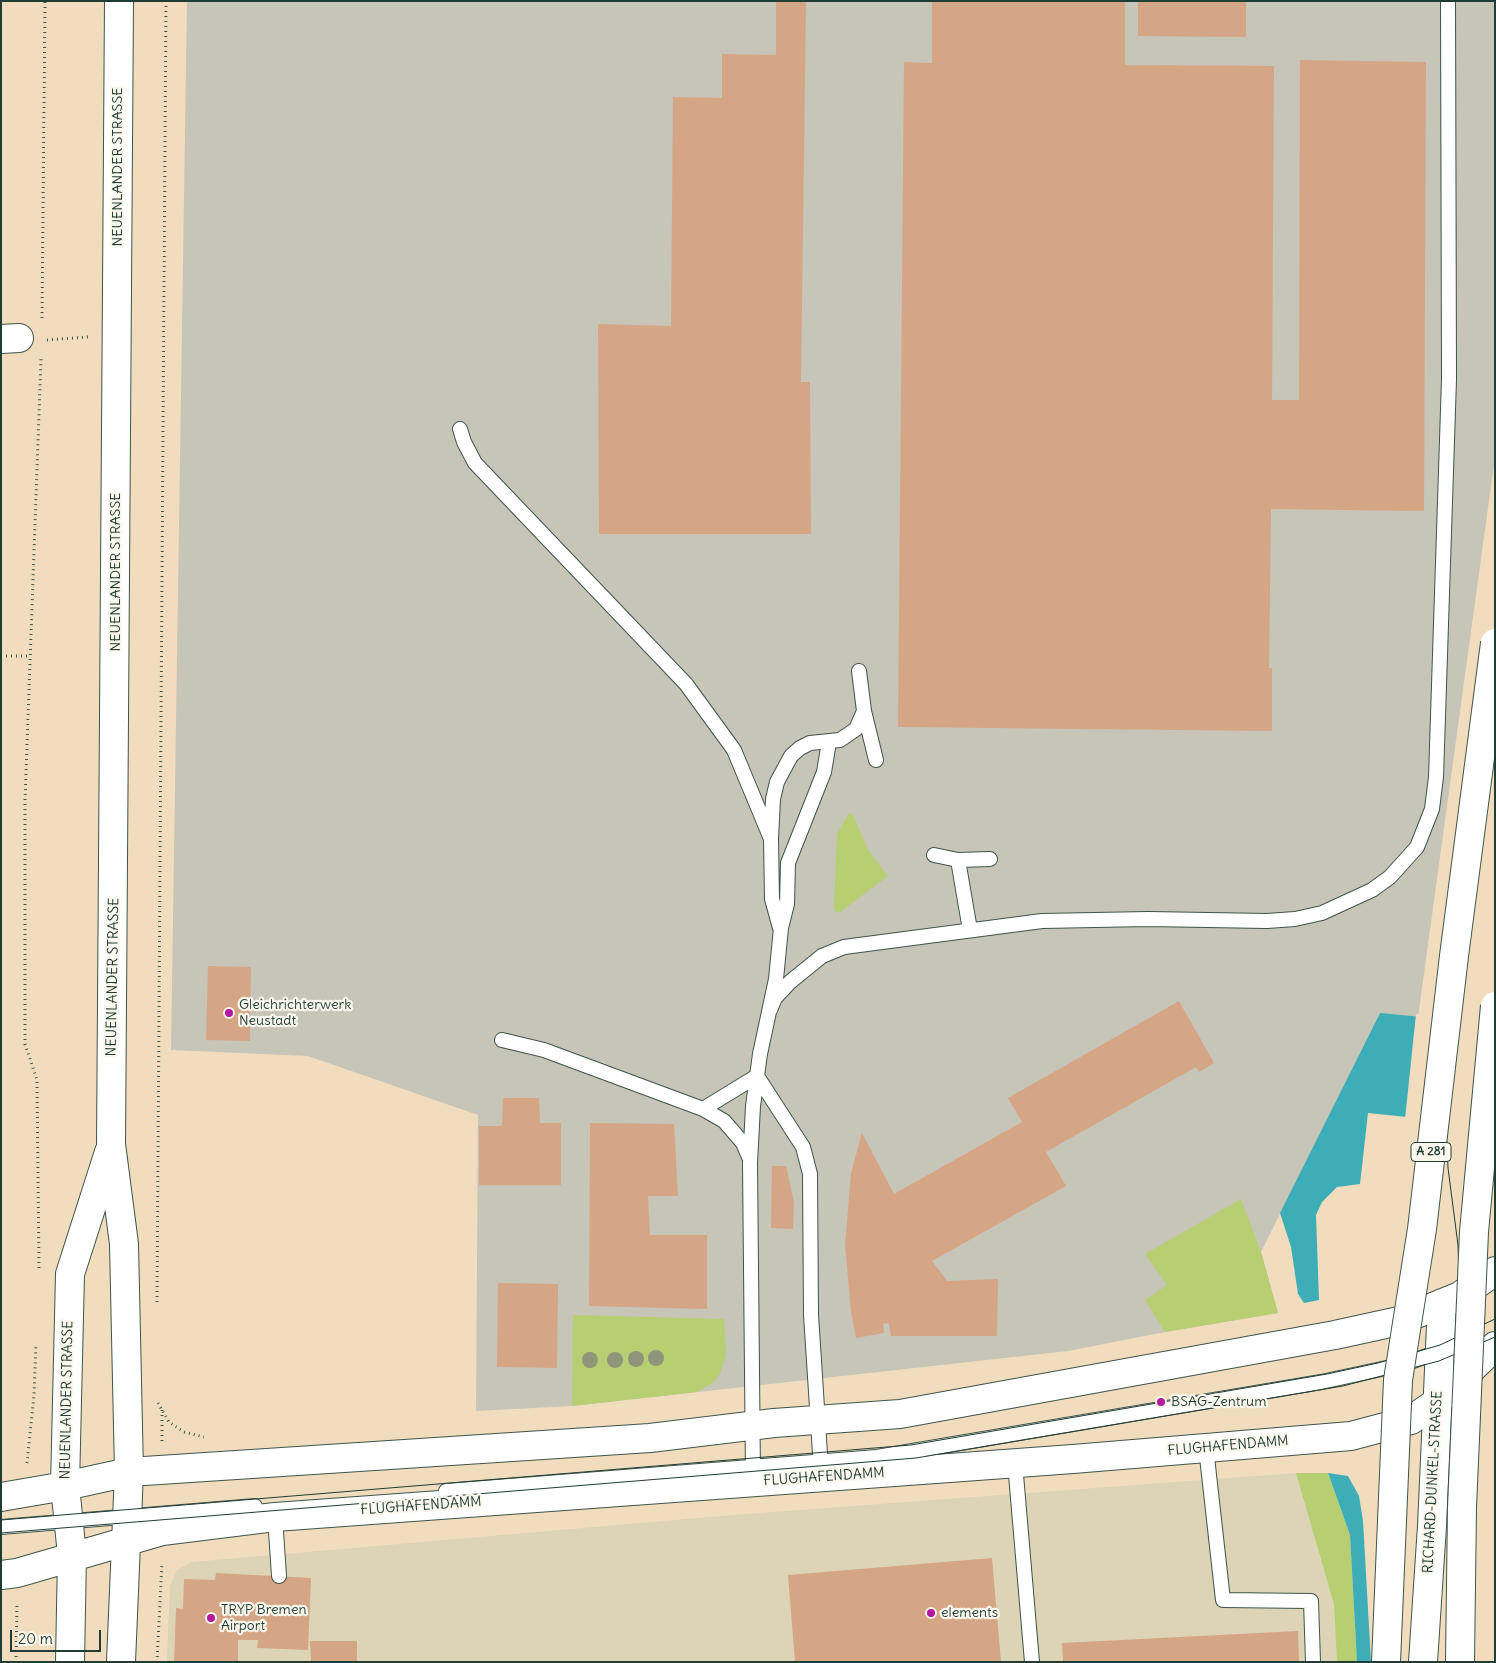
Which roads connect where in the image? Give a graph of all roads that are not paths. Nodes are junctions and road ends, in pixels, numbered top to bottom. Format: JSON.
{"nodes":[{"id":1,"x":119,"y":1,"type":"edge"},
{"id":2,"x":1448,"y":1,"type":"edge"},
{"id":3,"x":460,"y":429,"type":"dead end"},
{"id":4,"x":1495,"y":643,"type":"edge"},
{"id":5,"x":859,"y":671,"type":"dead end"},
{"id":6,"x":864,"y":711,"type":"junction"},
{"id":7,"x":828,"y":748,"type":"dead end"},
{"id":8,"x":876,"y":760,"type":"dead end"},
{"id":9,"x":771,"y":839,"type":"junction"},
{"id":10,"x":934,"y":855,"type":"dead end"},
{"id":11,"x":990,"y":859,"type":"dead end"},
{"id":12,"x":958,"y":860,"type":"junction"},
{"id":13,"x":781,"y":928,"type":"junction"},
{"id":14,"x":970,"y":930,"type":"junction"},
{"id":15,"x":1495,"y":1006,"type":"edge"},
{"id":16,"x":770,"y":1010,"type":"junction"},
{"id":17,"x":502,"y":1040,"type":"dead end"},
{"id":18,"x":757,"y":1076,"type":"junction"},
{"id":19,"x":703,"y":1109,"type":"junction"},
{"id":20,"x":111,"y":1144,"type":"junction"},
{"id":21,"x":750,"y":1162,"type":"junction"},
{"id":22,"x":1495,"y":1271,"type":"edge"},
{"id":23,"x":1442,"y":1303,"type":"junction"},
{"id":24,"x":1495,"y":1346,"type":"edge"},
{"id":25,"x":1440,"y":1351,"type":"junction"},
{"id":26,"x":1437,"y":1402,"type":"junction"},
{"id":27,"x":818,"y":1420,"type":"junction"},
{"id":28,"x":753,"y":1425,"type":"junction"},
{"id":29,"x":1206,"y":1448,"type":"junction"},
{"id":30,"x":1015,"y":1463,"type":"junction"},
{"id":31,"x":821,"y":1469,"type":"junction"},
{"id":32,"x":130,"y":1472,"type":"junction"},
{"id":33,"x":753,"y":1474,"type":"junction"},
{"id":34,"x":65,"y":1486,"type":"junction"},
{"id":35,"x":12,"y":1495,"type":"edge"},
{"id":36,"x":275,"y":1517,"type":"junction"},
{"id":37,"x":69,"y":1521,"type":"junction"},
{"id":38,"x":1,"y":1526,"type":"edge"},
{"id":39,"x":126,"y":1528,"type":"junction"},
{"id":40,"x":72,"y":1555,"type":"junction"},
{"id":41,"x":9,"y":1574,"type":"edge"},
{"id":42,"x":279,"y":1576,"type":"dead end"},
{"id":43,"x":70,"y":1662,"type":"edge"},
{"id":44,"x":121,"y":1662,"type":"edge"},
{"id":45,"x":1032,"y":1662,"type":"edge"},
{"id":46,"x":1313,"y":1662,"type":"edge"},
{"id":47,"x":1386,"y":1662,"type":"edge"},
{"id":48,"x":1423,"y":1662,"type":"edge"},
{"id":49,"x":1460,"y":1662,"type":"edge"}],
"edges":[{"from":1,"to":20,"type":"main road","name":"NEUENLANDER STRASSE"},
{"from":2,"to":14,"type":"lane"},
{"from":3,"to":9,"type":"lane"},
{"from":4,"to":47,"type":"main road","number":"A 281","bridge":true},
{"from":5,"to":6,"type":"lane"},
{"from":6,"to":8,"type":"lane"},
{"from":6,"to":9,"type":"lane"},
{"from":7,"to":13,"type":"lane"},
{"from":9,"to":13,"type":"lane"},
{"from":10,"to":12,"type":"lane"},
{"from":11,"to":12,"type":"lane"},
{"from":12,"to":14,"type":"lane"},
{"from":13,"to":16,"type":"lane"},
{"from":14,"to":16,"type":"lane"},
{"from":15,"to":49,"type":"main road","bridge":true},
{"from":16,"to":18,"type":"lane"},
{"from":17,"to":19,"type":"lane"},
{"from":18,"to":19,"type":"lane"},
{"from":18,"to":21,"type":"lane"},
{"from":18,"to":27,"type":"lane"},
{"from":19,"to":21,"type":"lane"},
{"from":20,"to":32,"type":"main road","name":"NEUENLANDER STRASSE"},
{"from":20,"to":34,"type":"main road","name":"NEUENLANDER STRASSE"},
{"from":21,"to":28,"type":"lane"},
{"from":22,"to":23,"type":"main road"},
{"from":23,"to":25,"type":"main road","name":"RICHARD-DUNKEL-STRASSE"},
{"from":23,"to":27,"type":"main road"},
{"from":24,"to":26,"type":"main road","name":"FLUGHAFENDAMM"},
{"from":25,"to":26,"type":"main road","name":"RICHARD-DUNKEL-STRASSE"},
{"from":25,"to":31,"type":"lane"},
{"from":26,"to":29,"type":"main road","name":"FLUGHAFENDAMM"},
{"from":26,"to":48,"type":"main road","name":"RICHARD-DUNKEL-STRASSE"},
{"from":27,"to":28,"type":"main road"},
{"from":27,"to":31,"type":"lane"},
{"from":28,"to":32,"type":"main road"},
{"from":28,"to":33,"type":"lane"},
{"from":29,"to":30,"type":"main road","name":"FLUGHAFENDAMM"},
{"from":29,"to":46,"type":"lane"},
{"from":30,"to":31,"type":"main road","name":"FLUGHAFENDAMM"},
{"from":30,"to":45,"type":"lane"},
{"from":31,"to":33,"type":"main road","name":"FLUGHAFENDAMM"},
{"from":32,"to":34,"type":"main road"},
{"from":32,"to":39,"type":"main road","name":"NEUENLANDER STRASSE"},
{"from":33,"to":36,"type":"main road","name":"FLUGHAFENDAMM"},
{"from":33,"to":39,"type":"lane"},
{"from":34,"to":35,"type":"main road"},
{"from":34,"to":37,"type":"main road","name":"NEUENLANDER STRASSE"},
{"from":36,"to":39,"type":"main road","name":"FLUGHAFENDAMM"},
{"from":36,"to":42,"type":"lane"},
{"from":37,"to":38,"type":"lane"},
{"from":37,"to":39,"type":"lane"},
{"from":37,"to":40,"type":"main road","name":"NEUENLANDER STRASSE"},
{"from":39,"to":40,"type":"main road","name":"FLUGHAFENDAMM"},
{"from":39,"to":44,"type":"main road","name":"NEUENLANDER STRASSE"},
{"from":40,"to":41,"type":"main road","name":"FLUGHAFENDAMM"},
{"from":40,"to":43,"type":"main road","name":"NEUENLANDER STRASSE"}]}
